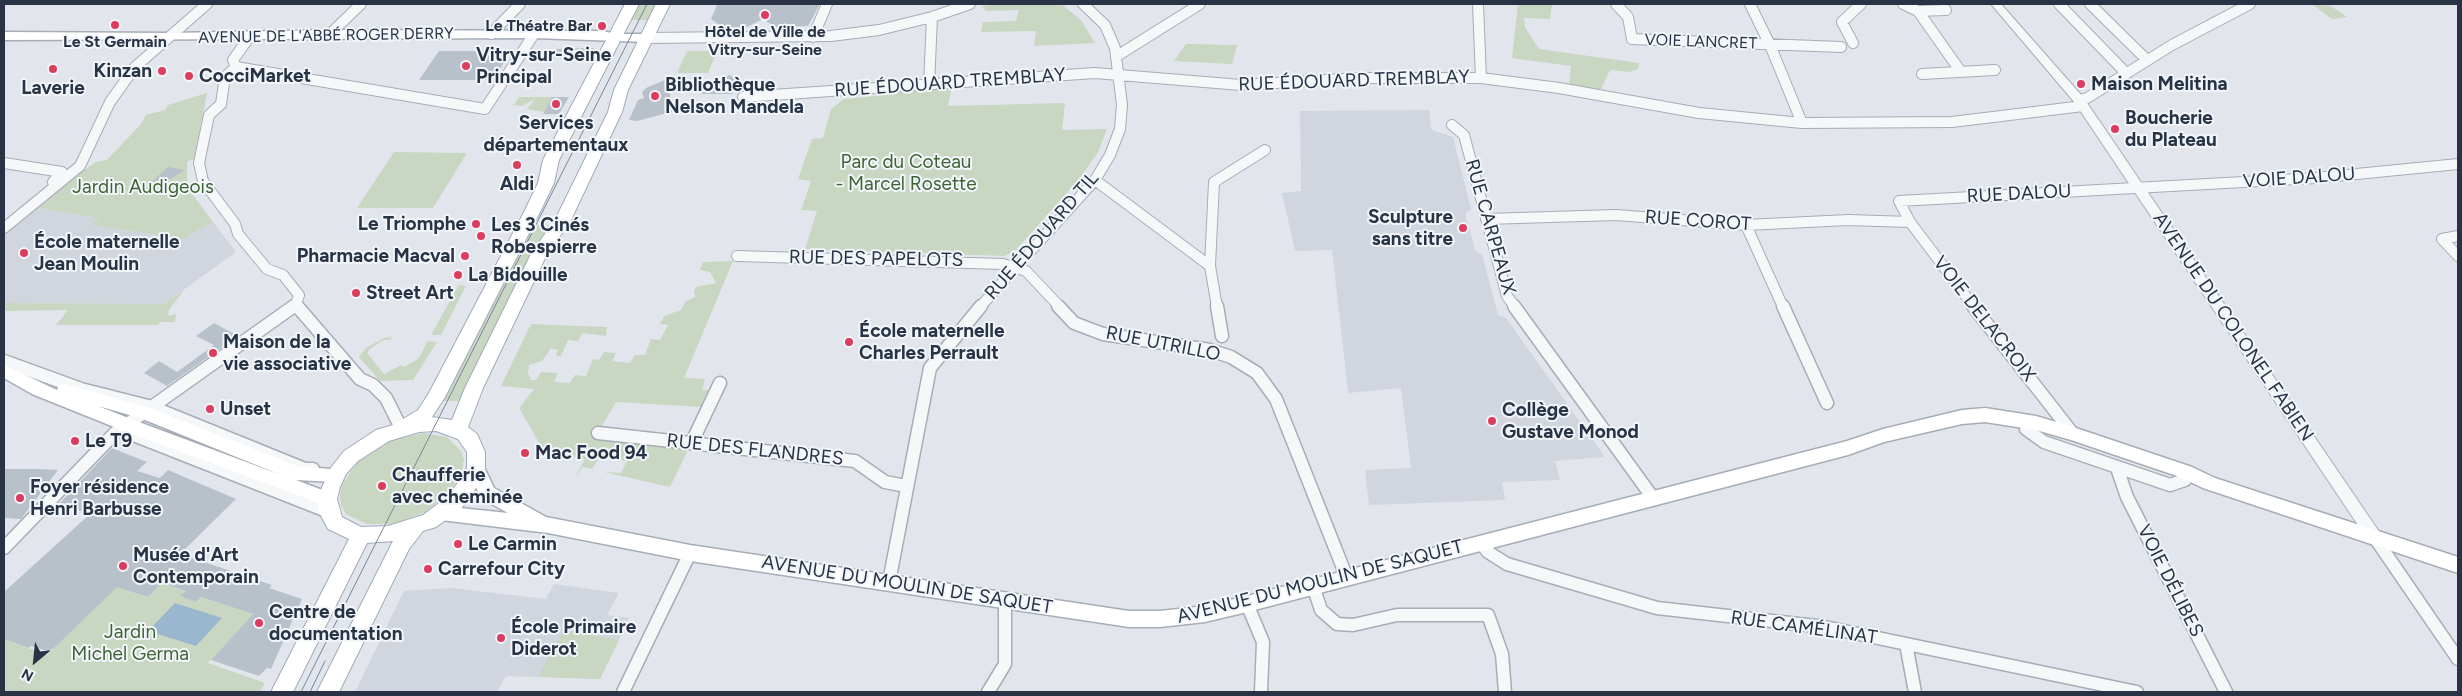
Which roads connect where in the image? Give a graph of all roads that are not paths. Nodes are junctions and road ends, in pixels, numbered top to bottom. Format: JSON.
{"nodes":[{"id":1,"x":208,"y":4,"type":"edge"},
{"id":2,"x":361,"y":4,"type":"edge"},
{"id":3,"x":520,"y":4,"type":"edge"},
{"id":4,"x":632,"y":4,"type":"edge"},
{"id":5,"x":663,"y":4,"type":"edge"},
{"id":6,"x":827,"y":4,"type":"edge"},
{"id":7,"x":970,"y":4,"type":"edge"},
{"id":8,"x":1083,"y":4,"type":"edge"},
{"id":9,"x":1200,"y":4,"type":"edge"},
{"id":10,"x":1478,"y":4,"type":"edge"},
{"id":11,"x":1616,"y":4,"type":"edge"},
{"id":12,"x":1750,"y":4,"type":"edge"},
{"id":13,"x":1861,"y":4,"type":"edge"},
{"id":14,"x":1903,"y":4,"type":"edge"},
{"id":15,"x":1996,"y":4,"type":"edge"},
{"id":16,"x":2059,"y":4,"type":"edge"},
{"id":17,"x":2090,"y":4,"type":"edge"},
{"id":18,"x":2250,"y":4,"type":"edge"},
{"id":19,"x":1946,"y":10,"type":"dead end"},
{"id":20,"x":1918,"y":11,"type":"junction"},
{"id":21,"x":932,"y":17,"type":"junction"},
{"id":22,"x":330,"y":34,"type":"junction"},
{"id":23,"x":491,"y":34,"type":"junction"},
{"id":24,"x":534,"y":34,"type":"junction"},
{"id":25,"x":4,"y":36,"type":"edge"},
{"id":26,"x":250,"y":36,"type":"junction"},
{"id":27,"x":170,"y":37,"type":"junction"},
{"id":28,"x":814,"y":37,"type":"junction"},
{"id":29,"x":612,"y":38,"type":"junction"},
{"id":30,"x":647,"y":38,"type":"junction"},
{"id":31,"x":1853,"y":43,"type":"dead end"},
{"id":32,"x":1770,"y":44,"type":"junction"},
{"id":33,"x":1841,"y":47,"type":"dead end"},
{"id":34,"x":1117,"y":56,"type":"junction"},
{"id":35,"x":2146,"y":59,"type":"junction"},
{"id":36,"x":236,"y":68,"type":"junction"},
{"id":37,"x":1995,"y":70,"type":"dead end"},
{"id":38,"x":1961,"y":72,"type":"junction"},
{"id":39,"x":2126,"y":73,"type":"junction"},
{"id":40,"x":1118,"y":74,"type":"junction"},
{"id":41,"x":1922,"y":74,"type":"dead end"},
{"id":42,"x":1481,"y":78,"type":"junction"},
{"id":43,"x":929,"y":84,"type":"junction"},
{"id":44,"x":743,"y":96,"type":"dead end"},
{"id":45,"x":2081,"y":103,"type":"junction"},
{"id":46,"x":1802,"y":123,"type":"junction"},
{"id":47,"x":1452,"y":126,"type":"dead end"},
{"id":48,"x":1265,"y":150,"type":"dead end"},
{"id":49,"x":4,"y":163,"type":"edge"},
{"id":50,"x":2458,"y":164,"type":"edge"},
{"id":51,"x":78,"y":168,"type":"junction"},
{"id":52,"x":62,"y":172,"type":"junction"},
{"id":53,"x":1095,"y":180,"type":"junction"},
{"id":54,"x":2139,"y":189,"type":"junction"},
{"id":55,"x":41,"y":198,"type":"junction"},
{"id":56,"x":1899,"y":200,"type":"joint"},
{"id":57,"x":1486,"y":219,"type":"junction"},
{"id":58,"x":1910,"y":222,"type":"junction"},
{"id":59,"x":1746,"y":226,"type":"junction"},
{"id":60,"x":4,"y":228,"type":"edge"},
{"id":61,"x":2458,"y":236,"type":"edge"},
{"id":62,"x":737,"y":256,"type":"dead end"},
{"id":63,"x":2458,"y":256,"type":"edge"},
{"id":64,"x":1210,"y":266,"type":"junction"},
{"id":65,"x":1015,"y":267,"type":"junction"},
{"id":66,"x":296,"y":305,"type":"junction"},
{"id":67,"x":1222,"y":336,"type":"dead end"},
{"id":68,"x":4,"y":361,"type":"edge"},
{"id":69,"x":4,"y":371,"type":"edge"},
{"id":70,"x":25,"y":380,"type":"junction"},
{"id":71,"x":720,"y":383,"type":"dead end"},
{"id":72,"x":1827,"y":403,"type":"dead end"},
{"id":73,"x":148,"y":410,"type":"junction"},
{"id":74,"x":126,"y":424,"type":"junction"},
{"id":75,"x":401,"y":428,"type":"junction"},
{"id":76,"x":458,"y":429,"type":"junction"},
{"id":77,"x":2026,"y":429,"type":"junction"},
{"id":78,"x":598,"y":433,"type":"dead end"},
{"id":79,"x":2073,"y":434,"type":"junction"},
{"id":80,"x":692,"y":442,"type":"junction"},
{"id":81,"x":1848,"y":448,"type":"junction"},
{"id":82,"x":476,"y":468,"type":"junction"},
{"id":83,"x":2117,"y":468,"type":"junction"},
{"id":84,"x":337,"y":472,"type":"junction"},
{"id":85,"x":2185,"y":480,"type":"junction"},
{"id":86,"x":2209,"y":483,"type":"junction"},
{"id":87,"x":906,"y":486,"type":"junction"},
{"id":88,"x":1653,"y":498,"type":"junction"},
{"id":89,"x":328,"y":506,"type":"junction"},
{"id":90,"x":441,"y":513,"type":"junction"},
{"id":91,"x":548,"y":525,"type":"junction"},
{"id":92,"x":415,"y":527,"type":"junction"},
{"id":93,"x":361,"y":535,"type":"junction"},
{"id":94,"x":2375,"y":538,"type":"junction"},
{"id":95,"x":1481,"y":543,"type":"junction"},
{"id":96,"x":4,"y":548,"type":"edge"},
{"id":97,"x":690,"y":553,"type":"junction"},
{"id":98,"x":2458,"y":565,"type":"edge"},
{"id":99,"x":1347,"y":578,"type":"junction"},
{"id":100,"x":889,"y":582,"type":"junction"},
{"id":101,"x":1313,"y":586,"type":"junction"},
{"id":102,"x":1005,"y":600,"type":"junction"},
{"id":103,"x":1247,"y":604,"type":"junction"},
{"id":104,"x":1906,"y":644,"type":"junction"},
{"id":105,"x":2458,"y":659,"type":"edge"},
{"id":106,"x":282,"y":692,"type":"edge"},
{"id":107,"x":328,"y":692,"type":"edge"},
{"id":108,"x":623,"y":692,"type":"edge"},
{"id":109,"x":988,"y":692,"type":"edge"},
{"id":110,"x":1261,"y":692,"type":"edge"},
{"id":111,"x":1505,"y":692,"type":"edge"},
{"id":112,"x":1915,"y":692,"type":"edge"},
{"id":113,"x":2137,"y":692,"type":"edge"},
{"id":114,"x":2226,"y":692,"type":"edge"}],
"edges":[{"from":1,"to":27,"type":"street"},
{"from":2,"to":22,"type":"street"},
{"from":3,"to":23,"type":"street"},
{"from":4,"to":29,"type":"main road"},
{"from":5,"to":30,"type":"main road"},
{"from":6,"to":28,"type":"street"},
{"from":7,"to":21,"type":"street"},
{"from":8,"to":34,"type":"street","name":"RUE ÉDOUARD TIL"},
{"from":9,"to":34,"type":"street"},
{"from":10,"to":42,"type":"street"},
{"from":11,"to":32,"type":"street","name":"VOIE LANCRET"},
{"from":12,"to":32,"type":"street"},
{"from":13,"to":31,"type":"street"},
{"from":14,"to":20,"type":"street"},
{"from":15,"to":45,"type":"street","name":"AVENUE DU COLONEL FABIEN"},
{"from":16,"to":39,"type":"street"},
{"from":17,"to":35,"type":"street"},
{"from":18,"to":35,"type":"street","name":"RUE ÉDOUARD TREMBLAY"},
{"from":19,"to":20,"type":"street"},
{"from":20,"to":38,"type":"street"},
{"from":21,"to":28,"type":"street"},
{"from":21,"to":43,"type":"street"},
{"from":22,"to":23,"type":"main road","name":"AVENUE DE L'ABBÉ ROGER DERRY"},
{"from":22,"to":26,"type":"main road","name":"AVENUE DE L'ABBÉ ROGER DERRY"},
{"from":23,"to":24,"type":"main road","name":"AVENUE DE L'ABBÉ ROGER DERRY"},
{"from":24,"to":29,"type":"main road","name":"AVENUE DE L'ABBÉ ROGER DERRY"},
{"from":24,"to":36,"type":"street"},
{"from":25,"to":27,"type":"main road","name":"AVENUE DE L'ABBÉ ROGER DERRY"},
{"from":26,"to":27,"type":"main road","name":"AVENUE DE L'ABBÉ ROGER DERRY"},
{"from":26,"to":36,"type":"street"},
{"from":27,"to":51,"type":"street"},
{"from":28,"to":30,"type":"street"},
{"from":29,"to":30,"type":"main road","name":"AVENUE DE L'ABBÉ ROGER DERRY"},
{"from":29,"to":75,"type":"main road"},
{"from":30,"to":76,"type":"main road"},
{"from":32,"to":33,"type":"street","name":"VOIE LANCRET"},
{"from":32,"to":46,"type":"street"},
{"from":34,"to":40,"type":"street","name":"RUE ÉDOUARD TIL"},
{"from":35,"to":39,"type":"street","name":"RUE ÉDOUARD TREMBLAY"},
{"from":36,"to":66,"type":"street"},
{"from":37,"to":38,"type":"street"},
{"from":38,"to":41,"type":"street"},
{"from":39,"to":45,"type":"street","name":"RUE ÉDOUARD TREMBLAY"},
{"from":40,"to":42,"type":"street","name":"RUE ÉDOUARD TREMBLAY"},
{"from":40,"to":43,"type":"street","name":"RUE ÉDOUARD TREMBLAY"},
{"from":40,"to":53,"type":"street","name":"RUE ÉDOUARD TIL"},
{"from":42,"to":46,"type":"street","name":"RUE ÉDOUARD TREMBLAY"},
{"from":43,"to":44,"type":"street","name":"RUE ÉDOUARD TREMBLAY"},
{"from":45,"to":46,"type":"street","name":"RUE ÉDOUARD TREMBLAY"},
{"from":45,"to":54,"type":"street","name":"AVENUE DU COLONEL FABIEN"},
{"from":47,"to":57,"type":"street","name":"RUE CARPEAUX"},
{"from":48,"to":64,"type":"street"},
{"from":49,"to":52,"type":"street"},
{"from":50,"to":54,"type":"street","name":"VOIE DALOU"},
{"from":51,"to":52,"type":"street"},
{"from":51,"to":55,"type":"street"},
{"from":52,"to":55,"type":"street"},
{"from":53,"to":64,"type":"street"},
{"from":53,"to":65,"type":"street","name":"RUE ÉDOUARD TIL"},
{"from":54,"to":56,"type":"street","name":"RUE DALOU"},
{"from":54,"to":94,"type":"street","name":"AVENUE DU COLONEL FABIEN"},
{"from":55,"to":60,"type":"street"},
{"from":56,"to":58,"type":"street","name":"VOIE DELACROIX"},
{"from":57,"to":59,"type":"street","name":"RUE COROT"},
{"from":57,"to":88,"type":"street","name":"RUE CARPEAUX"},
{"from":58,"to":59,"type":"street","name":"RUE COROT"},
{"from":58,"to":79,"type":"street","name":"VOIE DELACROIX"},
{"from":59,"to":72,"type":"street"},
{"from":61,"to":63,"type":"street"},
{"from":62,"to":65,"type":"street","name":"RUE DES PAPELOTS"},
{"from":64,"to":67,"type":"street"},
{"from":65,"to":87,"type":"street","name":"RUE ÉDOUARD TIL"},
{"from":65,"to":99,"type":"street","name":"RUE UTRILLO"},
{"from":66,"to":73,"type":"street"},
{"from":66,"to":75,"type":"street"},
{"from":68,"to":73,"type":"street"},
{"from":69,"to":70,"type":"main road"},
{"from":70,"to":73,"type":"main road"},
{"from":70,"to":74,"type":"main road"},
{"from":71,"to":80,"type":"street"},
{"from":73,"to":74,"type":"street"},
{"from":73,"to":84,"type":"main road"},
{"from":74,"to":89,"type":"main road"},
{"from":74,"to":96,"type":"street"},
{"from":75,"to":76,"type":"main road"},
{"from":75,"to":84,"type":"main road"},
{"from":76,"to":82,"type":"main road"},
{"from":77,"to":81,"type":"main road","name":"AVENUE DU MOULIN DE SAQUET"},
{"from":77,"to":83,"type":"street"},
{"from":77,"to":85,"type":"main road","name":"AVENUE DU MOULIN DE SAQUET"},
{"from":78,"to":80,"type":"street","name":"RUE DES FLANDRES"},
{"from":79,"to":81,"type":"main road","name":"AVENUE DU MOULIN DE SAQUET"},
{"from":79,"to":86,"type":"main road","name":"AVENUE DU MOULIN DE SAQUET"},
{"from":80,"to":87,"type":"street","name":"RUE DES FLANDRES"},
{"from":81,"to":88,"type":"main road","name":"AVENUE DU MOULIN DE SAQUET"},
{"from":82,"to":90,"type":"main road"},
{"from":82,"to":91,"type":"main road","name":"AVENUE DU MOULIN DE SAQUET"},
{"from":83,"to":85,"type":"street"},
{"from":83,"to":114,"type":"street","name":"VOIE DÉLIBES"},
{"from":84,"to":89,"type":"main road"},
{"from":85,"to":86,"type":"main road","name":"AVENUE DU MOULIN DE SAQUET"},
{"from":86,"to":94,"type":"main road","name":"AVENUE DU MOULIN DE SAQUET"},
{"from":87,"to":100,"type":"street","name":"RUE ÉDOUARD TIL"},
{"from":88,"to":95,"type":"main road","name":"AVENUE DU MOULIN DE SAQUET"},
{"from":89,"to":93,"type":"main road"},
{"from":90,"to":91,"type":"main road","name":"AVENUE DU MOULIN DE SAQUET"},
{"from":90,"to":92,"type":"main road"},
{"from":91,"to":97,"type":"main road","name":"AVENUE DU MOULIN DE SAQUET"},
{"from":92,"to":93,"type":"main road"},
{"from":92,"to":107,"type":"main road"},
{"from":93,"to":106,"type":"main road"},
{"from":94,"to":98,"type":"main road","name":"AVENUE DU MOULIN DE SAQUET"},
{"from":94,"to":105,"type":"street","name":"AVENUE DU COLONEL FABIEN"},
{"from":95,"to":99,"type":"main road","name":"AVENUE DU MOULIN DE SAQUET"},
{"from":95,"to":104,"type":"street","name":"RUE CAMÉLINAT"},
{"from":97,"to":100,"type":"main road","name":"AVENUE DU MOULIN DE SAQUET"},
{"from":97,"to":108,"type":"street"},
{"from":99,"to":101,"type":"main road","name":"AVENUE DU MOULIN DE SAQUET"},
{"from":100,"to":102,"type":"main road","name":"AVENUE DU MOULIN DE SAQUET"},
{"from":101,"to":103,"type":"main road","name":"AVENUE DU MOULIN DE SAQUET"},
{"from":101,"to":111,"type":"street"},
{"from":102,"to":103,"type":"main road","name":"AVENUE DU MOULIN DE SAQUET"},
{"from":102,"to":109,"type":"street"},
{"from":103,"to":110,"type":"street"},
{"from":104,"to":112,"type":"street"},
{"from":104,"to":113,"type":"street","name":"RUE CAMÉLINAT"}]}
